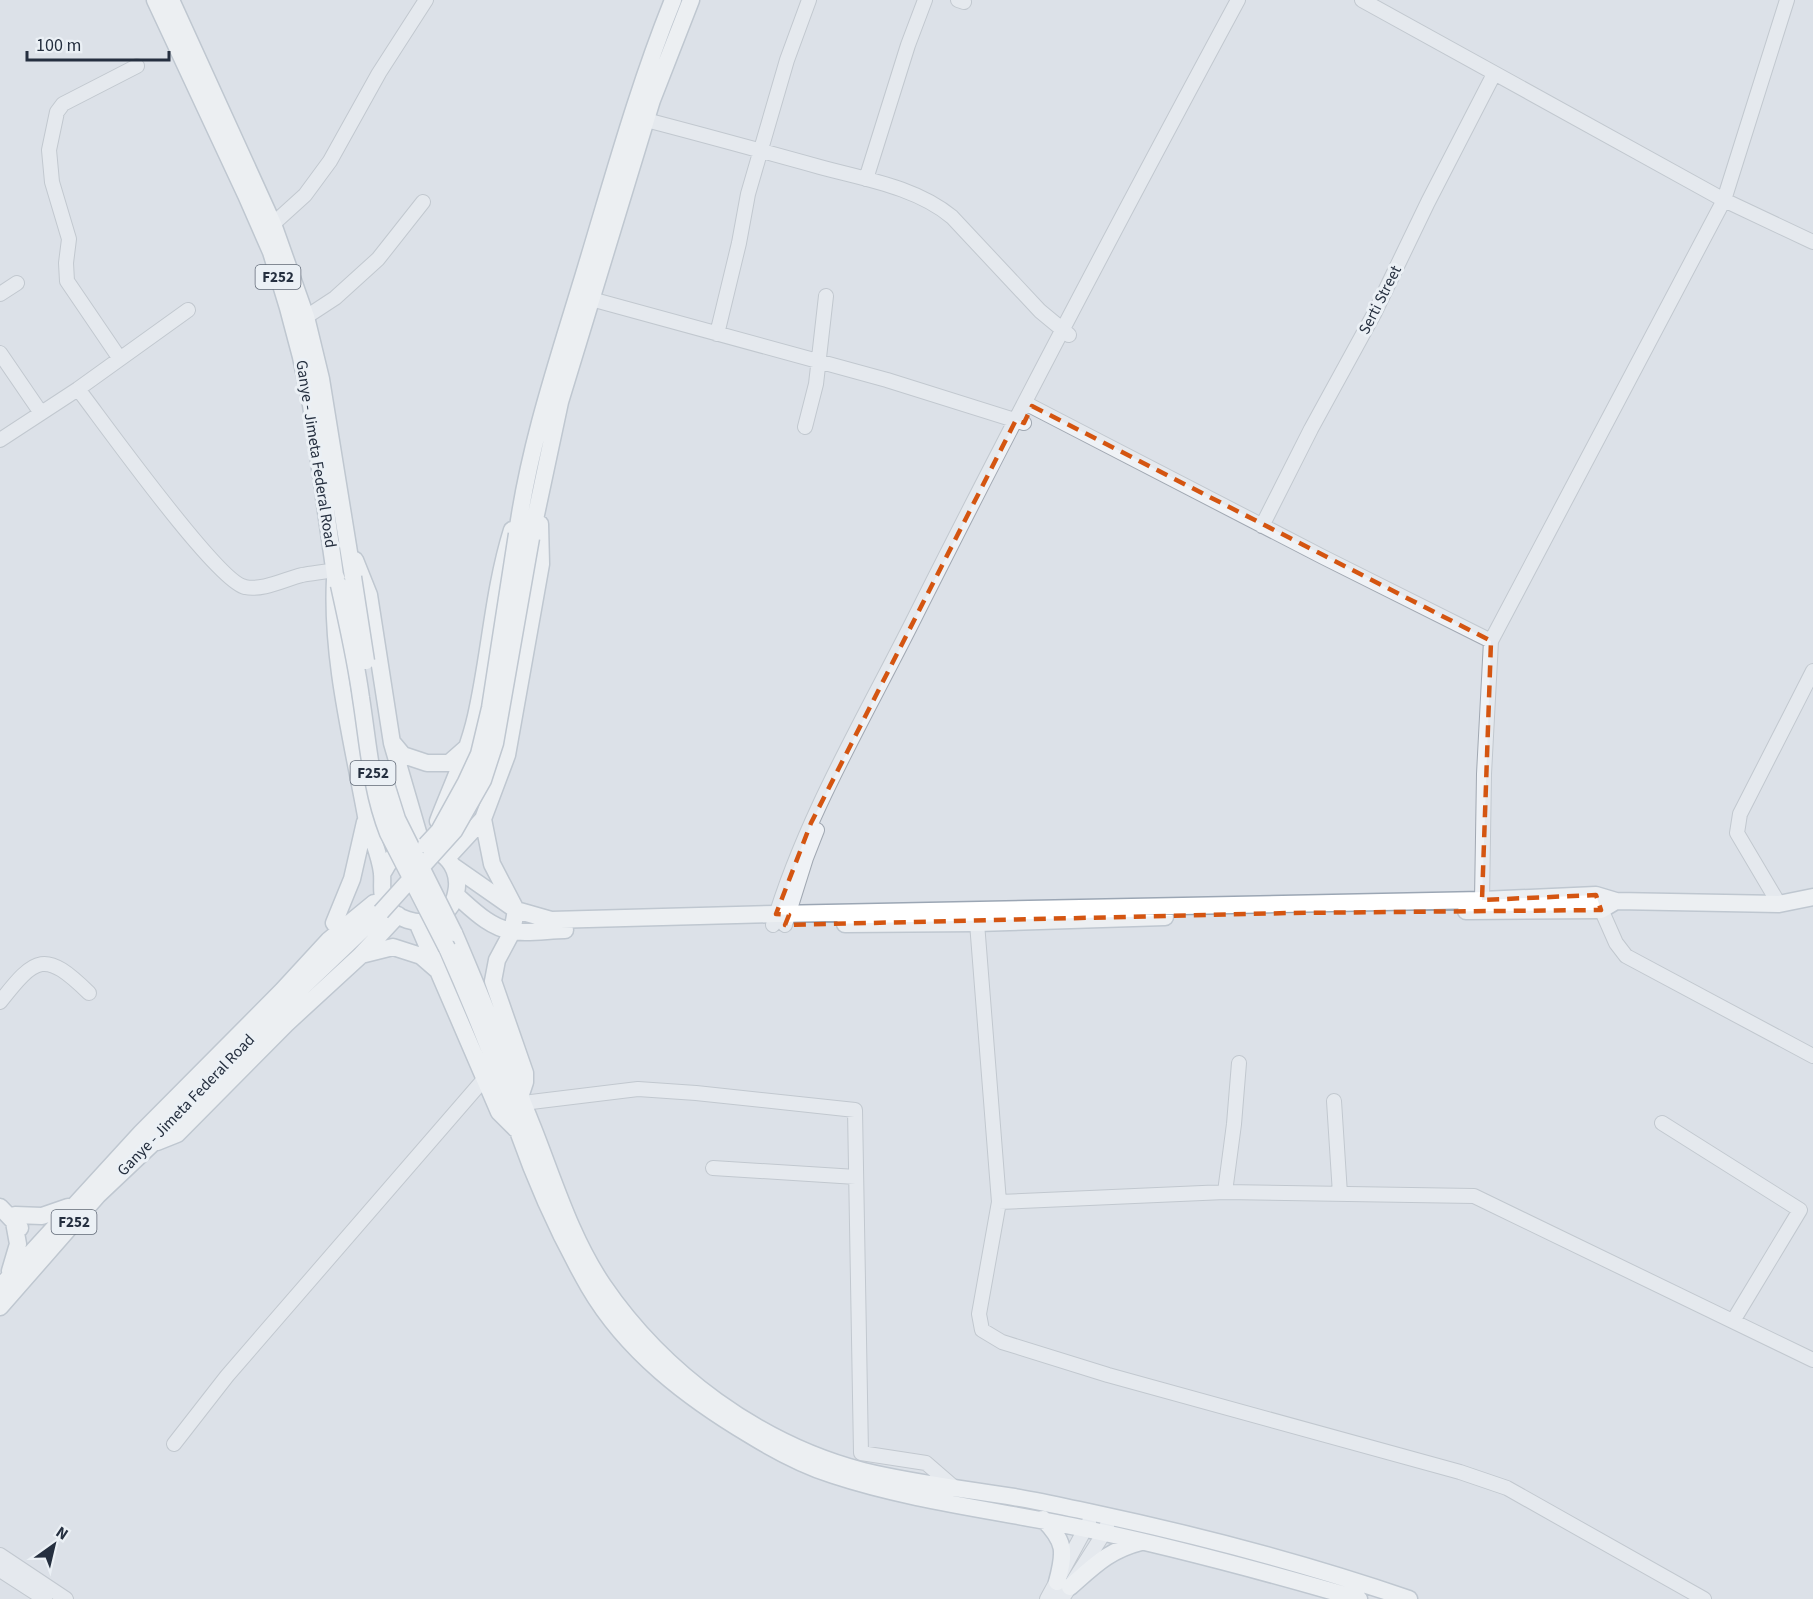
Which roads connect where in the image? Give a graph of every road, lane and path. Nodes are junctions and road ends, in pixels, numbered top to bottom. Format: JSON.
{"nodes":[{"id":1,"x":155,"y":0,"type":"edge"},
{"id":2,"x":171,"y":0,"type":"edge"},
{"id":3,"x":426,"y":0,"type":"edge"},
{"id":4,"x":673,"y":0,"type":"edge"},
{"id":5,"x":691,"y":0,"type":"edge"},
{"id":6,"x":809,"y":0,"type":"edge"},
{"id":7,"x":925,"y":0,"type":"edge"},
{"id":8,"x":1238,"y":0,"type":"edge"},
{"id":9,"x":1248,"y":0,"type":"edge"},
{"id":10,"x":1362,"y":0,"type":"edge"},
{"id":11,"x":1787,"y":0,"type":"edge"},
{"id":12,"x":137,"y":66,"type":"dead end"},
{"id":13,"x":1494,"y":74,"type":"junction"},
{"id":14,"x":646,"y":120,"type":"junction"},
{"id":15,"x":760,"y":150,"type":"junction"},
{"id":16,"x":866,"y":179,"type":"junction"},
{"id":17,"x":1724,"y":200,"type":"junction"},
{"id":18,"x":423,"y":202,"type":"dead end"},
{"id":19,"x":273,"y":224,"type":"junction"},
{"id":20,"x":1813,"y":242,"type":"edge"},
{"id":21,"x":17,"y":282,"type":"dead end"},
{"id":22,"x":0,"y":294,"type":"edge"},
{"id":23,"x":826,"y":296,"type":"dead end"},
{"id":24,"x":591,"y":299,"type":"junction"},
{"id":25,"x":188,"y":310,"type":"dead end"},
{"id":26,"x":306,"y":317,"type":"junction"},
{"id":27,"x":1065,"y":333,"type":"junction"},
{"id":28,"x":717,"y":334,"type":"junction"},
{"id":29,"x":0,"y":353,"type":"edge"},
{"id":30,"x":120,"y":359,"type":"junction"},
{"id":31,"x":817,"y":361,"type":"junction"},
{"id":32,"x":78,"y":389,"type":"junction"},
{"id":33,"x":1029,"y":405,"type":"junction"},
{"id":34,"x":41,"y":413,"type":"junction"},
{"id":35,"x":1020,"y":421,"type":"junction"},
{"id":36,"x":805,"y":428,"type":"dead end"},
{"id":37,"x":0,"y":440,"type":"edge"},
{"id":38,"x":530,"y":498,"type":"junction"},
{"id":39,"x":1262,"y":526,"type":"junction"},
{"id":40,"x":346,"y":540,"type":"junction"},
{"id":41,"x":340,"y":577,"type":"junction"},
{"id":42,"x":1491,"y":641,"type":"junction"},
{"id":43,"x":1813,"y":671,"type":"edge"},
{"id":44,"x":392,"y":743,"type":"junction"},
{"id":45,"x":466,"y":748,"type":"junction"},
{"id":46,"x":366,"y":818,"type":"junction"},
{"id":47,"x":483,"y":819,"type":"junction"},
{"id":48,"x":425,"y":847,"type":"junction"},
{"id":49,"x":450,"y":862,"type":"junction"},
{"id":50,"x":381,"y":879,"type":"junction"},
{"id":51,"x":456,"y":895,"type":"junction"},
{"id":52,"x":1813,"y":897,"type":"edge"},
{"id":53,"x":1482,"y":900,"type":"junction"},
{"id":54,"x":1598,"y":902,"type":"junction"},
{"id":55,"x":1779,"y":904,"type":"junction"},
{"id":56,"x":516,"y":910,"type":"junction"},
{"id":57,"x":398,"y":915,"type":"junction"},
{"id":58,"x":781,"y":920,"type":"junction"},
{"id":59,"x":417,"y":922,"type":"junction"},
{"id":60,"x":334,"y":923,"type":"junction"},
{"id":61,"x":977,"y":923,"type":"junction"},
{"id":62,"x":512,"y":932,"type":"junction"},
{"id":63,"x":450,"y":940,"type":"junction"},
{"id":64,"x":360,"y":956,"type":"junction"},
{"id":65,"x":440,"y":972,"type":"junction"},
{"id":66,"x":89,"y":993,"type":"dead end"},
{"id":67,"x":0,"y":1002,"type":"edge"},
{"id":68,"x":1813,"y":1056,"type":"edge"},
{"id":69,"x":1239,"y":1063,"type":"dead end"},
{"id":70,"x":485,"y":1078,"type":"junction"},
{"id":71,"x":521,"y":1100,"type":"junction"},
{"id":72,"x":1334,"y":1101,"type":"dead end"},
{"id":73,"x":1662,"y":1123,"type":"dead end"},
{"id":74,"x":518,"y":1132,"type":"junction"},
{"id":75,"x":147,"y":1138,"type":"junction"},
{"id":76,"x":713,"y":1168,"type":"dead end"},
{"id":77,"x":856,"y":1177,"type":"junction"},
{"id":78,"x":1225,"y":1192,"type":"junction"},
{"id":79,"x":1340,"y":1194,"type":"junction"},
{"id":80,"x":999,"y":1202,"type":"junction"},
{"id":81,"x":74,"y":1204,"type":"junction"},
{"id":82,"x":8,"y":1214,"type":"edge"},
{"id":83,"x":41,"y":1240,"type":"junction"},
{"id":84,"x":4,"y":1282,"type":"edge"},
{"id":85,"x":0,"y":1307,"type":"edge"},
{"id":86,"x":1733,"y":1322,"type":"junction"},
{"id":87,"x":1813,"y":1360,"type":"edge"},
{"id":88,"x":174,"y":1444,"type":"dead end"},
{"id":89,"x":956,"y":1489,"type":"junction"},
{"id":90,"x":1043,"y":1520,"type":"junction"},
{"id":91,"x":1098,"y":1523,"type":"junction"},
{"id":92,"x":1142,"y":1541,"type":"junction"},
{"id":93,"x":0,"y":1555,"type":"edge"},
{"id":94,"x":0,"y":1570,"type":"edge"},
{"id":95,"x":1063,"y":1589,"type":"edge"},
{"id":96,"x":45,"y":1599,"type":"edge"},
{"id":97,"x":66,"y":1599,"type":"edge"},
{"id":98,"x":1047,"y":1599,"type":"edge"},
{"id":99,"x":1359,"y":1599,"type":"edge"},
{"id":100,"x":1409,"y":1599,"type":"edge"},
{"id":101,"x":1704,"y":1599,"type":"edge"}],
"edges":[{"from":1,"to":41,"type":"main road","name":"Ganye - Jimeta Federal Road","number":"F252"},
{"from":2,"to":19,"type":"main road","name":"Ganye - Jimeta Federal Road","number":"F252"},
{"from":3,"to":19,"type":"street"},
{"from":4,"to":38,"type":"main road"},
{"from":5,"to":14,"type":"main road"},
{"from":6,"to":15,"type":"street"},
{"from":7,"to":16,"type":"street"},
{"from":8,"to":27,"type":"street"},
{"from":9,"to":27,"type":"street"},
{"from":10,"to":13,"type":"street"},
{"from":11,"to":17,"type":"street"},
{"from":12,"to":30,"type":"street"},
{"from":13,"to":17,"type":"street"},
{"from":13,"to":39,"type":"street","name":"Serti Street"},
{"from":14,"to":15,"type":"street"},
{"from":14,"to":24,"type":"main road"},
{"from":15,"to":16,"type":"street"},
{"from":15,"to":28,"type":"street"},
{"from":16,"to":27,"type":"street"},
{"from":17,"to":20,"type":"street"},
{"from":17,"to":42,"type":"street"},
{"from":18,"to":26,"type":"street"},
{"from":19,"to":26,"type":"main road","name":"Ganye - Jimeta Federal Road","number":"F252"},
{"from":21,"to":22,"type":"street"},
{"from":23,"to":31,"type":"street"},
{"from":24,"to":28,"type":"street"},
{"from":24,"to":38,"type":"main road"},
{"from":25,"to":30,"type":"street"},
{"from":26,"to":40,"type":"main road","name":"Ganye - Jimeta Federal Road","number":"F252"},
{"from":27,"to":33,"type":"street"},
{"from":28,"to":31,"type":"street"},
{"from":29,"to":34,"type":"street"},
{"from":30,"to":32,"type":"street"},
{"from":31,"to":35,"type":"street"},
{"from":31,"to":36,"type":"street"},
{"from":32,"to":34,"type":"street"},
{"from":32,"to":41,"type":"street"},
{"from":33,"to":35,"type":"street"},
{"from":33,"to":39,"type":"street"},
{"from":34,"to":37,"type":"street"},
{"from":35,"to":58,"type":"street"},
{"from":38,"to":45,"type":"main road"},
{"from":38,"to":47,"type":"main road"},
{"from":38,"to":75,"type":"main road","name":"Ganye - Jimeta Federal Road","number":"F252","bridge":true},
{"from":39,"to":42,"type":"street"},
{"from":40,"to":41,"type":"main road","name":"Ganye - Jimeta Federal Road","number":"F252"},
{"from":40,"to":44,"type":"main road"},
{"from":41,"to":46,"type":"main road"},
{"from":41,"to":63,"type":"main road","name":"Ganye - Jimeta Federal Road","number":"F252","bridge":true},
{"from":42,"to":53,"type":"street"},
{"from":43,"to":55,"type":"street"},
{"from":44,"to":45,"type":"main road"},
{"from":44,"to":48,"type":"main road"},
{"from":45,"to":48,"type":"main road"},
{"from":46,"to":50,"type":"main road"},
{"from":46,"to":60,"type":"main road"},
{"from":47,"to":49,"type":"main road"},
{"from":47,"to":56,"type":"main road"},
{"from":48,"to":49,"type":"main road"},
{"from":48,"to":50,"type":"main road"},
{"from":49,"to":51,"type":"main road"},
{"from":49,"to":56,"type":"main road"},
{"from":50,"to":57,"type":"main road"},
{"from":50,"to":60,"type":"main road"},
{"from":51,"to":59,"type":"main road"},
{"from":51,"to":62,"type":"main road"},
{"from":52,"to":55,"type":"main road"},
{"from":53,"to":54,"type":"main road"},
{"from":53,"to":58,"type":"main road"},
{"from":54,"to":55,"type":"main road"},
{"from":54,"to":61,"type":"main road"},
{"from":54,"to":68,"type":"street"},
{"from":56,"to":58,"type":"main road"},
{"from":56,"to":62,"type":"main road"},
{"from":57,"to":59,"type":"main road"},
{"from":57,"to":64,"type":"main road"},
{"from":58,"to":61,"type":"main road"},
{"from":58,"to":62,"type":"main road"},
{"from":59,"to":65,"type":"main road"},
{"from":60,"to":75,"type":"main road"},
{"from":61,"to":80,"type":"street"},
{"from":62,"to":71,"type":"main road"},
{"from":63,"to":71,"type":"main road"},
{"from":63,"to":74,"type":"main road"},
{"from":64,"to":65,"type":"main road"},
{"from":64,"to":75,"type":"main road"},
{"from":65,"to":70,"type":"main road"},
{"from":66,"to":67,"type":"street"},
{"from":69,"to":78,"type":"street"},
{"from":70,"to":74,"type":"main road"},
{"from":70,"to":88,"type":"street"},
{"from":71,"to":77,"type":"street"},
{"from":71,"to":89,"type":"main road"},
{"from":72,"to":79,"type":"street"},
{"from":73,"to":86,"type":"street"},
{"from":74,"to":90,"type":"main road"},
{"from":75,"to":81,"type":"main road","name":"Ganye - Jimeta Federal Road","number":"F252"},
{"from":75,"to":85,"type":"main road","name":"Ganye - Jimeta Federal Road","number":"F252"},
{"from":76,"to":77,"type":"street"},
{"from":77,"to":89,"type":"street"},
{"from":78,"to":79,"type":"street"},
{"from":78,"to":80,"type":"street"},
{"from":79,"to":86,"type":"street"},
{"from":80,"to":101,"type":"street"},
{"from":81,"to":82,"type":"main road"},
{"from":81,"to":83,"type":"main road","name":"Ganye - Jimeta Federal Road","number":"F252"},
{"from":82,"to":83,"type":"main road"},
{"from":82,"to":84,"type":"main road"},
{"from":83,"to":84,"type":"main road","name":"Ganye - Jimeta Federal Road","number":"F252"},
{"from":86,"to":87,"type":"street"},
{"from":89,"to":91,"type":"main road"},
{"from":90,"to":91,"type":"main road"},
{"from":90,"to":95,"type":"main road"},
{"from":91,"to":92,"type":"main road"},
{"from":91,"to":95,"type":"street"},
{"from":91,"to":100,"type":"main road"},
{"from":92,"to":95,"type":"main road"},
{"from":92,"to":99,"type":"main road"},
{"from":93,"to":97,"type":"street"},
{"from":94,"to":96,"type":"street"},
{"from":95,"to":98,"type":"street"}]}
